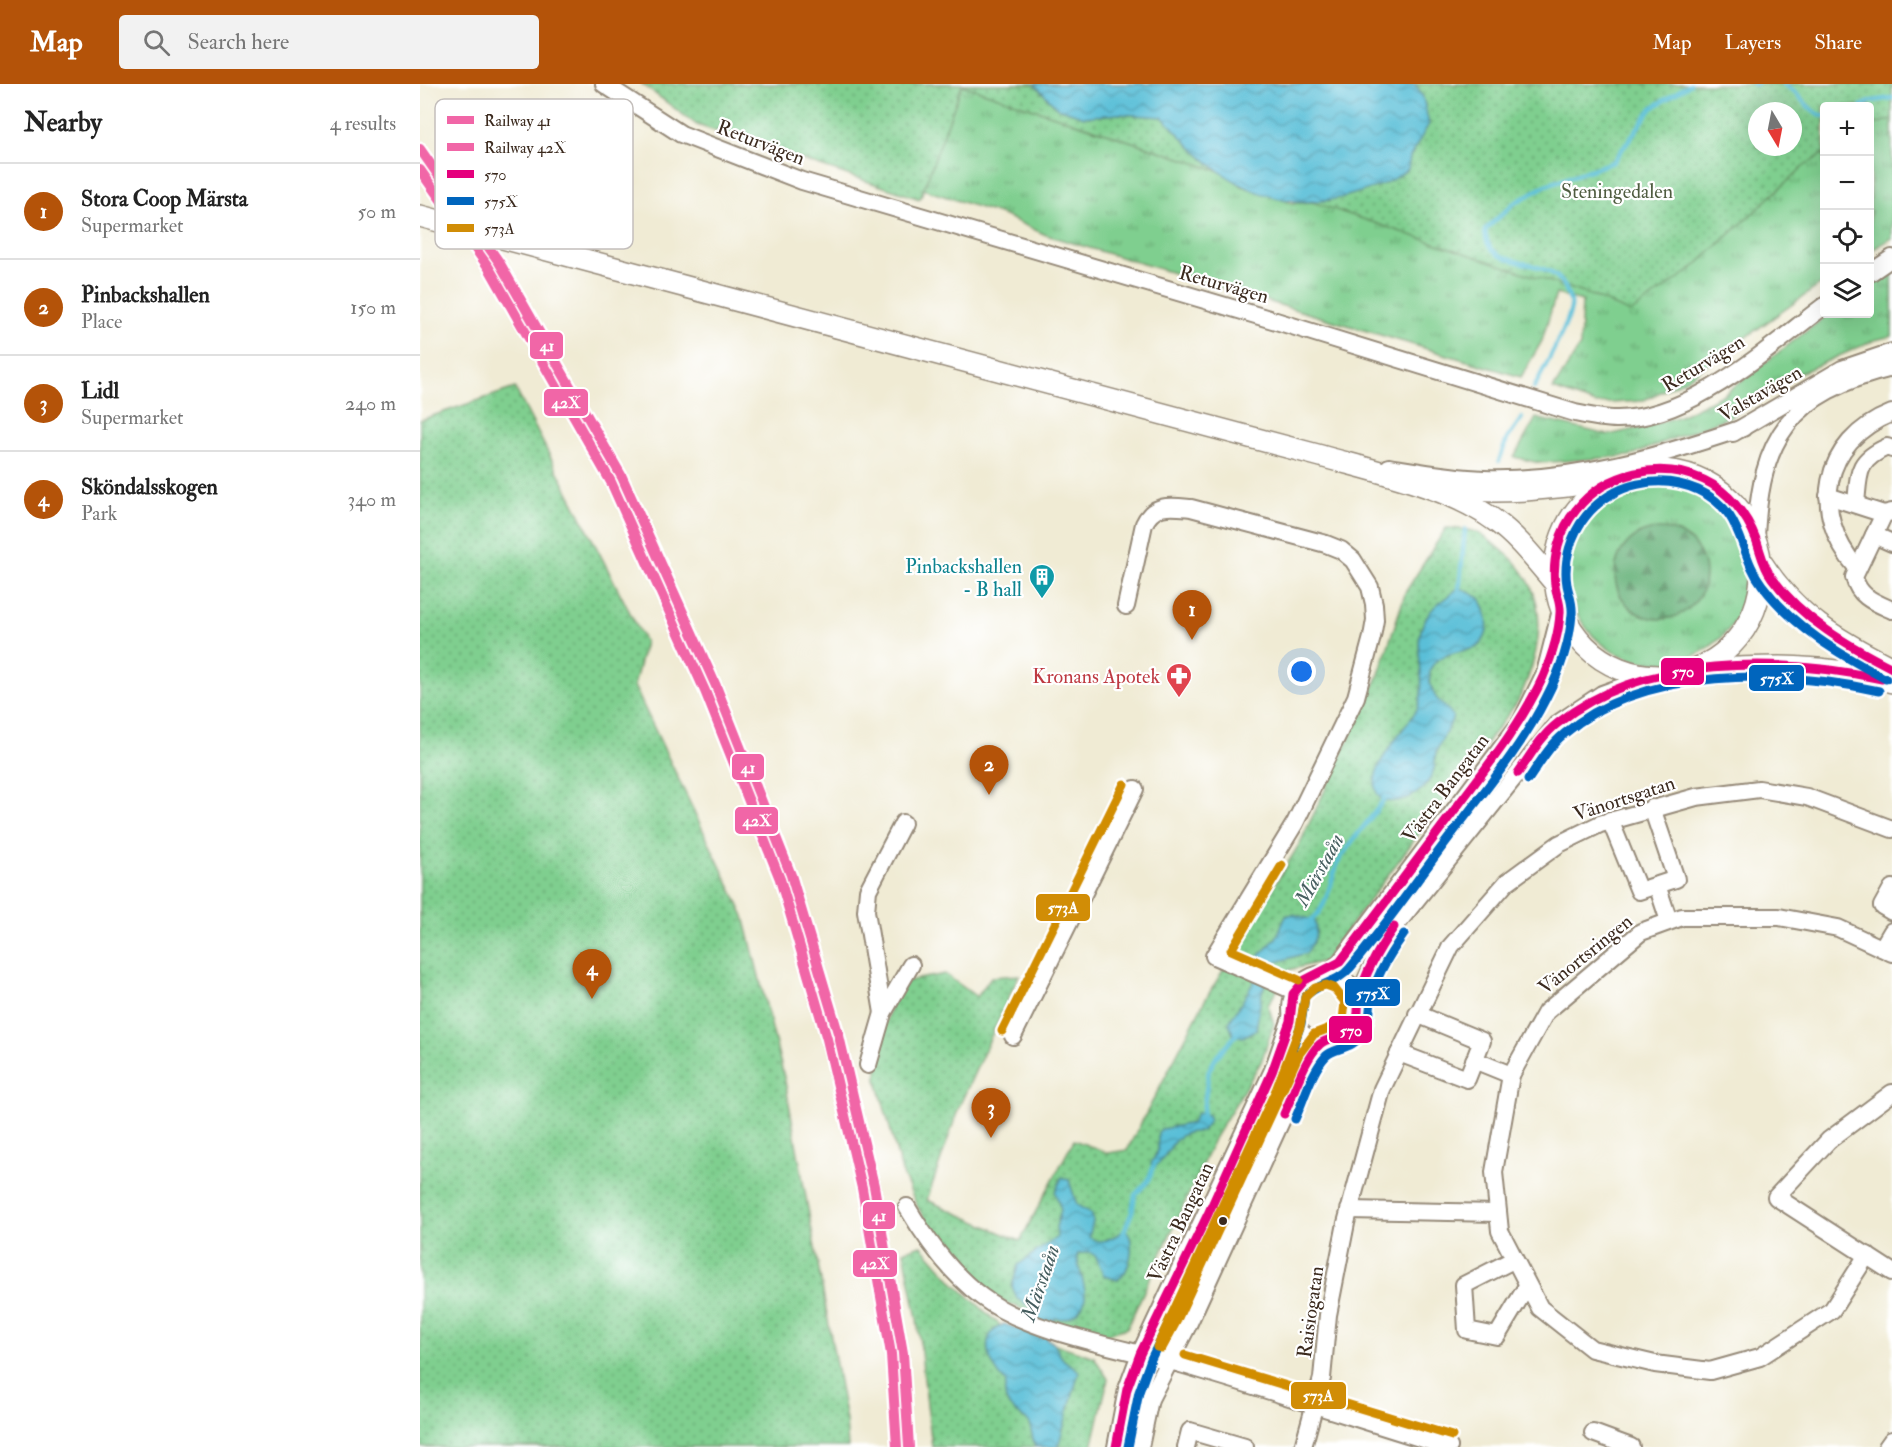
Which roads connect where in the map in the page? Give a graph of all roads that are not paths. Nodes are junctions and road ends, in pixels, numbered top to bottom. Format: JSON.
{"nodes":[{"id":1,"x":604,"y":84,"type":"edge"},
{"id":2,"x":627,"y":99,"type":"edge"},
{"id":3,"x":633,"y":103,"type":"edge"},
{"id":4,"x":420,"y":216,"type":"edge"},
{"id":5,"x":435,"y":220,"type":"edge"},
{"id":6,"x":544,"y":249,"type":"edge"},
{"id":7,"x":1892,"y":258,"type":"edge"},
{"id":8,"x":1874,"y":270,"type":"edge"},
{"id":9,"x":1820,"y":309,"type":"edge"},
{"id":10,"x":1892,"y":352,"type":"edge"},
{"id":11,"x":1892,"y":368,"type":"edge"},
{"id":12,"x":1892,"y":413,"type":"edge"},
{"id":13,"x":1743,"y":428,"type":"junction"},
{"id":14,"x":1892,"y":449,"type":"edge"},
{"id":15,"x":1321,"y":456,"type":"junction"},
{"id":16,"x":1649,"y":470,"type":"junction"},
{"id":17,"x":1611,"y":480,"type":"junction"},
{"id":18,"x":1411,"y":482,"type":"junction"},
{"id":19,"x":1828,"y":496,"type":"junction"},
{"id":20,"x":1856,"y":504,"type":"junction"},
{"id":21,"x":1888,"y":513,"type":"edge"},
{"id":22,"x":1874,"y":535,"type":"junction"},
{"id":23,"x":1756,"y":538,"type":"junction"},
{"id":24,"x":1892,"y":543,"type":"edge"},
{"id":25,"x":1761,"y":562,"type":"junction"},
{"id":26,"x":1857,"y":568,"type":"junction"},
{"id":27,"x":1555,"y":583,"type":"junction"},
{"id":28,"x":1126,"y":606,"type":"dead end"},
{"id":29,"x":1561,"y":610,"type":"junction"},
{"id":30,"x":1892,"y":610,"type":"edge"},
{"id":31,"x":1892,"y":668,"type":"edge"},
{"id":32,"x":1695,"y":670,"type":"junction"},
{"id":33,"x":1652,"y":676,"type":"junction"},
{"id":34,"x":1892,"y":682,"type":"edge"},
{"id":35,"x":1135,"y":789,"type":"dead end"},
{"id":36,"x":1652,"y":808,"type":"junction"},
{"id":37,"x":1610,"y":820,"type":"junction"},
{"id":38,"x":903,"y":823,"type":"dead end"},
{"id":39,"x":1892,"y":829,"type":"edge"},
{"id":40,"x":1657,"y":885,"type":"junction"},
{"id":41,"x":1892,"y":888,"type":"edge"},
{"id":42,"x":1892,"y":912,"type":"edge"},
{"id":43,"x":1669,"y":921,"type":"junction"},
{"id":44,"x":1892,"y":931,"type":"edge"},
{"id":45,"x":1887,"y":951,"type":"edge"},
{"id":46,"x":911,"y":965,"type":"dead end"},
{"id":47,"x":1328,"y":973,"type":"junction"},
{"id":48,"x":1294,"y":991,"type":"junction"},
{"id":49,"x":1358,"y":998,"type":"junction"},
{"id":50,"x":883,"y":1013,"type":"junction"},
{"id":51,"x":1418,"y":1014,"type":"junction"},
{"id":52,"x":1291,"y":1018,"type":"junction"},
{"id":53,"x":1013,"y":1036,"type":"dead end"},
{"id":54,"x":1321,"y":1042,"type":"junction"},
{"id":55,"x":1399,"y":1053,"type":"junction"},
{"id":56,"x":1474,"y":1060,"type":"junction"},
{"id":57,"x":867,"y":1065,"type":"dead end"},
{"id":58,"x":1511,"y":1075,"type":"junction"},
{"id":59,"x":1892,"y":1093,"type":"edge"},
{"id":60,"x":907,"y":1207,"type":"dead end"},
{"id":61,"x":1498,"y":1213,"type":"junction"},
{"id":62,"x":1347,"y":1216,"type":"junction"},
{"id":63,"x":1867,"y":1255,"type":"junction"},
{"id":64,"x":1513,"y":1260,"type":"junction"},
{"id":65,"x":1892,"y":1272,"type":"edge"},
{"id":66,"x":1527,"y":1286,"type":"junction"},
{"id":67,"x":1140,"y":1354,"type":"junction"},
{"id":68,"x":1168,"y":1361,"type":"junction"},
{"id":69,"x":1316,"y":1406,"type":"junction"},
{"id":70,"x":1593,"y":1433,"type":"dead end"},
{"id":71,"x":1892,"y":1440,"type":"edge"},
{"id":72,"x":1116,"y":1447,"type":"edge"},
{"id":73,"x":1140,"y":1447,"type":"edge"},
{"id":74,"x":1186,"y":1447,"type":"edge"},
{"id":75,"x":1245,"y":1447,"type":"edge"},
{"id":76,"x":1303,"y":1447,"type":"edge"},
{"id":77,"x":1449,"y":1447,"type":"edge"},
{"id":78,"x":1631,"y":1447,"type":"edge"},
{"id":79,"x":1887,"y":1447,"type":"edge"}],
"edges":[{"from":1,"to":2,"type":"street","name":"Returvägen"},
{"from":3,"to":9,"type":"street","name":"Returvägen"},
{"from":4,"to":5,"type":"main road"},
{"from":6,"to":15,"type":"main road"},
{"from":7,"to":8,"type":"street"},
{"from":10,"to":13,"type":"street","name":"Valstavägen"},
{"from":11,"to":23,"type":"street","name":"Valstavägen"},
{"from":12,"to":19,"type":"street"},
{"from":13,"to":15,"type":"street"},
{"from":13,"to":16,"type":"street","name":"Valstavägen"},
{"from":14,"to":20,"type":"street"},
{"from":15,"to":18,"type":"main road"},
{"from":16,"to":17,"type":"main road"},
{"from":16,"to":23,"type":"main road"},
{"from":17,"to":18,"type":"main road"},
{"from":17,"to":27,"type":"main road"},
{"from":18,"to":27,"type":"main road"},
{"from":19,"to":20,"type":"street"},
{"from":19,"to":26,"type":"street"},
{"from":20,"to":21,"type":"street"},
{"from":21,"to":22,"type":"street"},
{"from":22,"to":24,"type":"street"},
{"from":22,"to":26,"type":"street"},
{"from":23,"to":25,"type":"main road"},
{"from":25,"to":31,"type":"main road"},
{"from":25,"to":32,"type":"main road"},
{"from":26,"to":30,"type":"street"},
{"from":27,"to":29,"type":"main road"},
{"from":28,"to":48,"type":"street"},
{"from":29,"to":33,"type":"main road"},
{"from":29,"to":47,"type":"street","name":"Västra Bangatan"},
{"from":32,"to":33,"type":"main road"},
{"from":32,"to":34,"type":"main road"},
{"from":33,"to":49,"type":"street"},
{"from":35,"to":53,"type":"street"},
{"from":36,"to":37,"type":"street","name":"Vänortsgatan"},
{"from":36,"to":39,"type":"street","name":"Vänortsgatan"},
{"from":36,"to":40,"type":"street"},
{"from":37,"to":40,"type":"street"},
{"from":37,"to":51,"type":"street","name":"Vänortsgatan"},
{"from":38,"to":50,"type":"street"},
{"from":40,"to":43,"type":"street"},
{"from":41,"to":42,"type":"street"},
{"from":43,"to":45,"type":"street","name":"Vänortsringen"},
{"from":43,"to":58,"type":"street","name":"Vänortsringen"},
{"from":44,"to":45,"type":"street"},
{"from":46,"to":50,"type":"street"},
{"from":47,"to":48,"type":"street","name":"Västra Bangatan"},
{"from":47,"to":49,"type":"street"},
{"from":48,"to":52,"type":"street","name":"Västra Bangatan"},
{"from":49,"to":54,"type":"street"},
{"from":50,"to":57,"type":"street"},
{"from":51,"to":55,"type":"street","name":"Vänortsgatan"},
{"from":51,"to":56,"type":"street"},
{"from":52,"to":54,"type":"street"},
{"from":52,"to":67,"type":"street","name":"Västra Bangatan"},
{"from":54,"to":68,"type":"street"},
{"from":55,"to":56,"type":"street"},
{"from":55,"to":62,"type":"street","name":"Vänortsgatan"},
{"from":56,"to":58,"type":"street"},
{"from":58,"to":61,"type":"street","name":"Vänortsringen"},
{"from":59,"to":63,"type":"street"},
{"from":60,"to":67,"type":"street"},
{"from":61,"to":62,"type":"street"},
{"from":61,"to":64,"type":"street","name":"Vänortsringen"},
{"from":62,"to":69,"type":"street","name":"Raisiogatan"},
{"from":63,"to":65,"type":"street"},
{"from":63,"to":66,"type":"street","name":"Vänortsringen"},
{"from":64,"to":66,"type":"street","name":"Vänortsringen"},
{"from":64,"to":66,"type":"street"},
{"from":67,"to":68,"type":"street"},
{"from":67,"to":72,"type":"street","name":"Västra Bangatan"},
{"from":68,"to":69,"type":"street"},
{"from":68,"to":73,"type":"street"},
{"from":69,"to":76,"type":"street","name":"Raisiogatan"},
{"from":69,"to":77,"type":"street"},
{"from":70,"to":78,"type":"street"},
{"from":71,"to":79,"type":"street"},
{"from":74,"to":75,"type":"street"}]}
